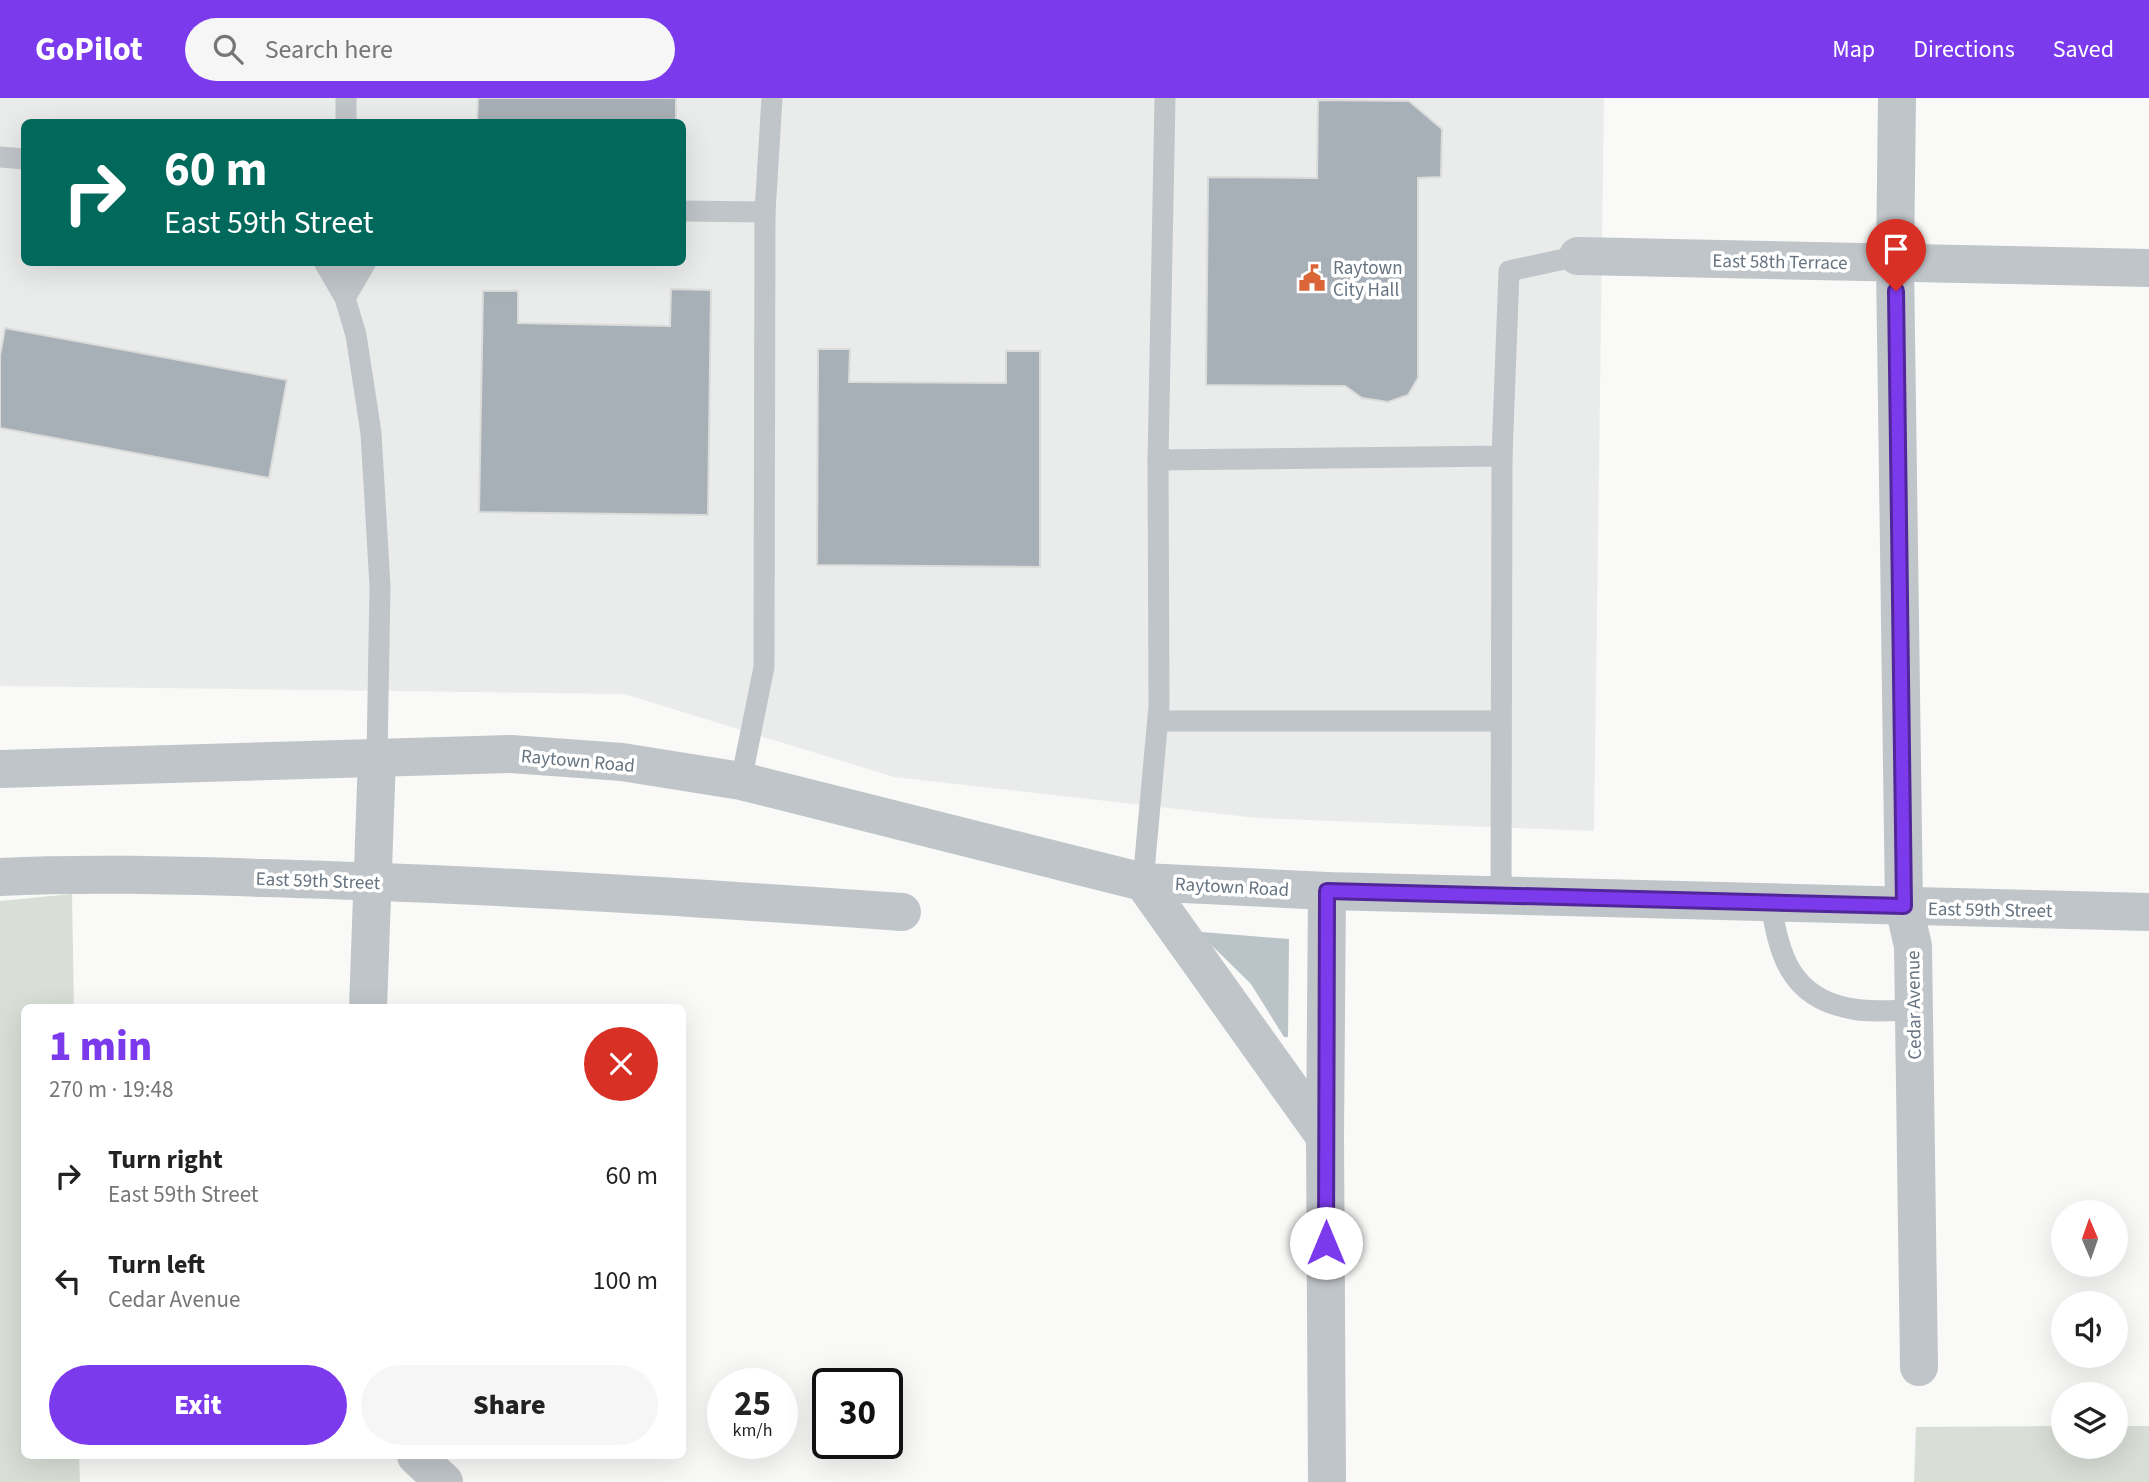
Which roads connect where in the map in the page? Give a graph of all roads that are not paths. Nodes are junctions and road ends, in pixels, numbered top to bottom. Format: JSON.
{"nodes":[{"id":1,"x":346,"y":98,"type":"edge"},
{"id":2,"x":772,"y":98,"type":"edge"},
{"id":3,"x":1165,"y":98,"type":"edge"},
{"id":4,"x":1897,"y":98,"type":"edge"},
{"id":5,"x":346,"y":119,"type":"edge"},
{"id":6,"x":0,"y":157,"type":"edge"},
{"id":7,"x":21,"y":159,"type":"edge"},
{"id":8,"x":686,"y":211,"type":"edge"},
{"id":9,"x":765,"y":212,"type":"junction"},
{"id":10,"x":1578,"y":256,"type":"joint"},
{"id":11,"x":1895,"y":263,"type":"junction"},
{"id":12,"x":326,"y":266,"type":"edge"},
{"id":13,"x":345,"y":266,"type":"edge"},
{"id":14,"x":364,"y":266,"type":"edge"},
{"id":15,"x":2149,"y":268,"type":"edge"},
{"id":16,"x":345,"y":298,"type":"junction"},
{"id":17,"x":1502,"y":456,"type":"junction"},
{"id":18,"x":1158,"y":460,"type":"junction"},
{"id":19,"x":1158,"y":721,"type":"junction"},
{"id":20,"x":1501,"y":721,"type":"junction"},
{"id":21,"x":377,"y":757,"type":"junction"},
{"id":22,"x":0,"y":769,"type":"edge"},
{"id":23,"x":741,"y":781,"type":"junction"},
{"id":24,"x":0,"y":877,"type":"edge"},
{"id":25,"x":374,"y":881,"type":"junction"},
{"id":26,"x":1143,"y":882,"type":"junction"},
{"id":27,"x":1327,"y":891,"type":"junction"},
{"id":28,"x":1501,"y":896,"type":"junction"},
{"id":29,"x":1770,"y":903,"type":"junction"},
{"id":30,"x":1904,"y":906,"type":"junction"},
{"id":31,"x":902,"y":912,"type":"dead end"},
{"id":32,"x":2149,"y":912,"type":"edge"},
{"id":33,"x":368,"y":1004,"type":"edge"},
{"id":34,"x":1913,"y":1010,"type":"junction"},
{"id":35,"x":1325,"y":1137,"type":"junction"},
{"id":36,"x":1919,"y":1367,"type":"dead end"},
{"id":37,"x":419,"y":1459,"type":"edge"},
{"id":38,"x":444,"y":1482,"type":"edge"},
{"id":39,"x":1327,"y":1482,"type":"edge"}],
"edges":[{"from":1,"to":5,"type":"lane"},
{"from":2,"to":9,"type":"lane"},
{"from":3,"to":18,"type":"lane"},
{"from":4,"to":11,"type":"street","name":"Cedar Avenue"},
{"from":6,"to":7,"type":"lane"},
{"from":8,"to":9,"type":"lane"},
{"from":9,"to":23,"type":"lane"},
{"from":10,"to":11,"type":"street","name":"East 58th Terrace"},
{"from":10,"to":17,"type":"lane"},
{"from":11,"to":15,"type":"street","name":"East 58th Terrace"},
{"from":11,"to":30,"type":"street","name":"Cedar Avenue"},
{"from":12,"to":16,"type":"lane"},
{"from":13,"to":16,"type":"lane"},
{"from":14,"to":16,"type":"lane"},
{"from":16,"to":21,"type":"lane"},
{"from":17,"to":18,"type":"lane"},
{"from":17,"to":20,"type":"lane"},
{"from":18,"to":19,"type":"lane"},
{"from":19,"to":20,"type":"lane"},
{"from":19,"to":26,"type":"lane"},
{"from":20,"to":28,"type":"lane"},
{"from":21,"to":22,"type":"street","name":"Raytown Road"},
{"from":21,"to":23,"type":"street","name":"Raytown Road"},
{"from":21,"to":25,"type":"street"},
{"from":23,"to":26,"type":"street","name":"Raytown Road"},
{"from":24,"to":25,"type":"street","name":"East 59th Street"},
{"from":25,"to":31,"type":"street","name":"East 59th Street"},
{"from":25,"to":33,"type":"street"},
{"from":26,"to":27,"type":"street","name":"Raytown Road"},
{"from":26,"to":35,"type":"street","name":"Raytown Road"},
{"from":27,"to":28,"type":"street","name":"East 59th Street"},
{"from":27,"to":35,"type":"street"},
{"from":28,"to":29,"type":"street","name":"East 59th Street"},
{"from":29,"to":30,"type":"street","name":"East 59th Street"},
{"from":29,"to":34,"type":"lane"},
{"from":30,"to":32,"type":"street","name":"East 59th Street"},
{"from":30,"to":34,"type":"street","name":"Cedar Avenue"},
{"from":34,"to":36,"type":"street","name":"Cedar Avenue"},
{"from":35,"to":39,"type":"street"},
{"from":37,"to":38,"type":"street"}]}
